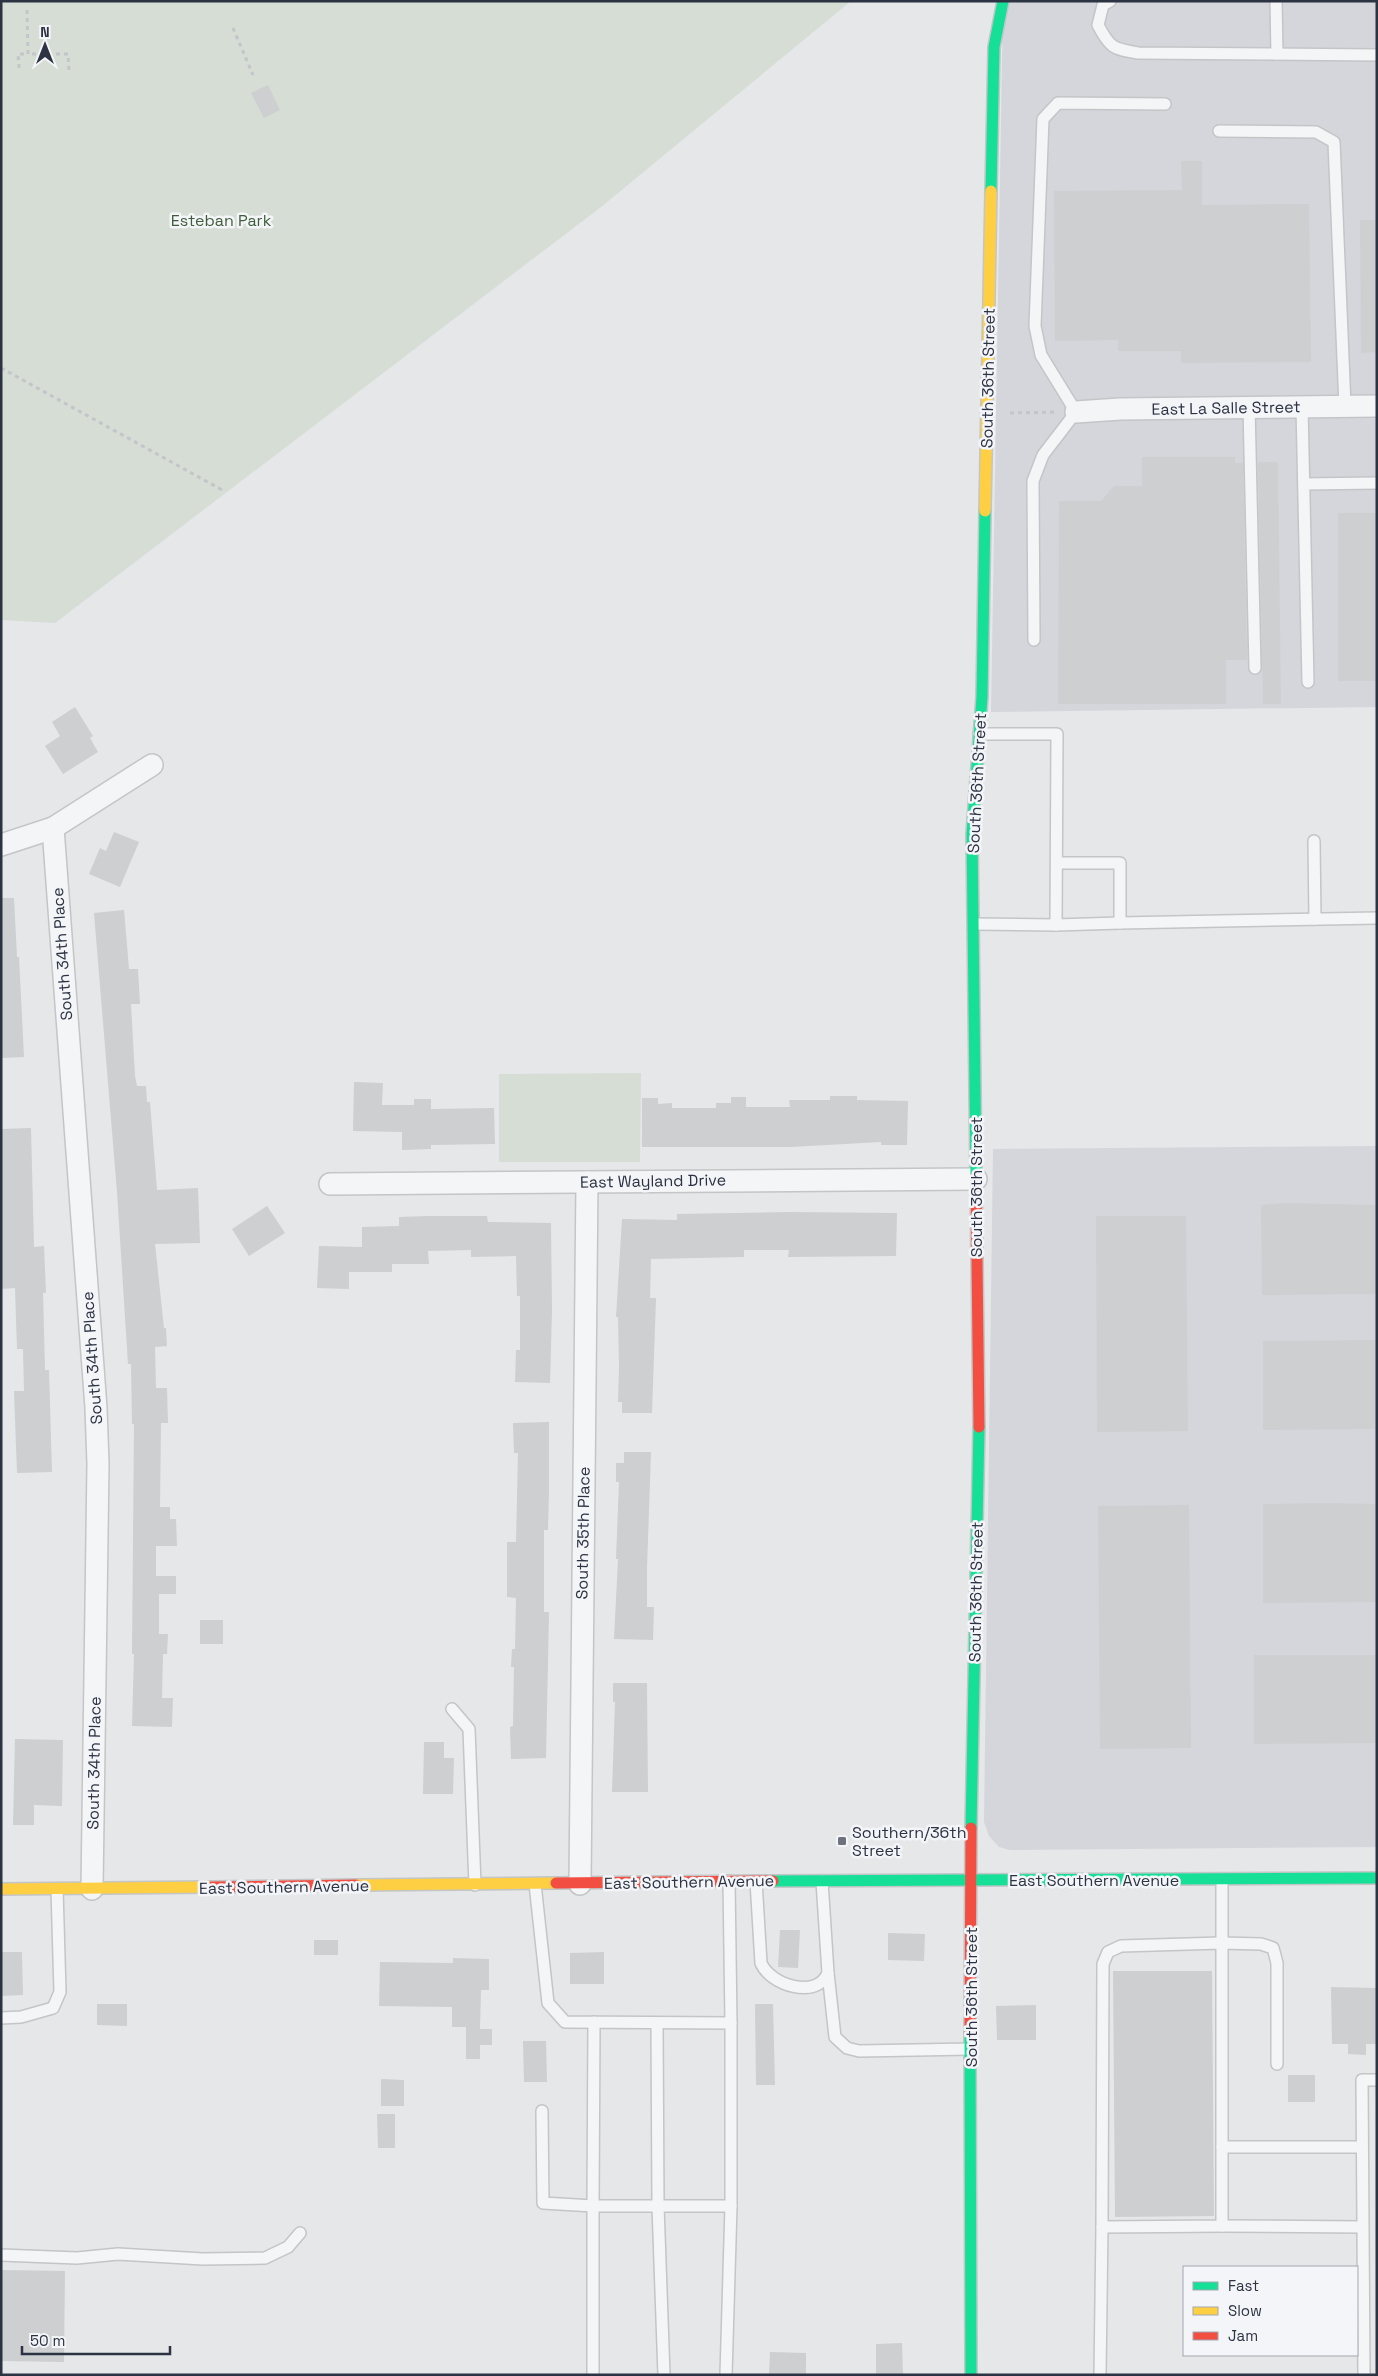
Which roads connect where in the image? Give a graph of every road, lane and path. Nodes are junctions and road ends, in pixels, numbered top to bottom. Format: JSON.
{"nodes":[{"id":1,"x":1003,"y":1,"type":"edge"},
{"id":2,"x":1110,"y":1,"type":"edge"},
{"id":3,"x":1276,"y":1,"type":"edge"},
{"id":4,"x":27,"y":10,"type":"dead end"},
{"id":5,"x":233,"y":28,"type":"dead end"},
{"id":6,"x":28,"y":54,"type":"junction"},
{"id":7,"x":1277,"y":54,"type":"junction"},
{"id":8,"x":1377,"y":55,"type":"edge"},
{"id":9,"x":19,"y":68,"type":"dead end"},
{"id":10,"x":69,"y":70,"type":"dead end"},
{"id":11,"x":253,"y":75,"type":"dead end"},
{"id":12,"x":1165,"y":104,"type":"dead end"},
{"id":13,"x":1219,"y":131,"type":"dead end"},
{"id":14,"x":1,"y":368,"type":"edge"},
{"id":15,"x":1346,"y":406,"type":"junction"},
{"id":16,"x":1377,"y":406,"type":"edge"},
{"id":17,"x":1249,"y":407,"type":"junction"},
{"id":18,"x":1302,"y":407,"type":"junction"},
{"id":19,"x":1076,"y":412,"type":"junction"},
{"id":20,"x":1007,"y":413,"type":"dead end"},
{"id":21,"x":1377,"y":483,"type":"edge"},
{"id":22,"x":1304,"y":484,"type":"junction"},
{"id":23,"x":224,"y":491,"type":"dead end"},
{"id":24,"x":1034,"y":640,"type":"dead end"},
{"id":25,"x":1255,"y":668,"type":"dead end"},
{"id":26,"x":1308,"y":682,"type":"dead end"},
{"id":27,"x":980,"y":734,"type":"junction"},
{"id":28,"x":152,"y":765,"type":"dead end"},
{"id":29,"x":53,"y":828,"type":"junction"},
{"id":30,"x":1314,"y":841,"type":"dead end"},
{"id":31,"x":1,"y":845,"type":"edge"},
{"id":32,"x":1057,"y":863,"type":"junction"},
{"id":33,"x":1377,"y":918,"type":"edge"},
{"id":34,"x":1315,"y":919,"type":"junction"},
{"id":35,"x":1120,"y":923,"type":"junction"},
{"id":36,"x":974,"y":924,"type":"junction"},
{"id":37,"x":1056,"y":925,"type":"junction"},
{"id":38,"x":976,"y":1179,"type":"junction"},
{"id":39,"x":588,"y":1182,"type":"junction"},
{"id":40,"x":330,"y":1184,"type":"dead end"},
{"id":41,"x":452,"y":1709,"type":"dead end"},
{"id":42,"x":1377,"y":1878,"type":"edge"},
{"id":43,"x":1222,"y":1879,"type":"junction"},
{"id":44,"x":728,"y":1881,"type":"junction"},
{"id":45,"x":756,"y":1881,"type":"junction"},
{"id":46,"x":822,"y":1881,"type":"junction"},
{"id":47,"x":970,"y":1881,"type":"junction"},
{"id":48,"x":535,"y":1884,"type":"junction"},
{"id":49,"x":580,"y":1884,"type":"junction"},
{"id":50,"x":475,"y":1885,"type":"junction"},
{"id":51,"x":1,"y":1889,"type":"edge"},
{"id":52,"x":57,"y":1889,"type":"junction"},
{"id":53,"x":92,"y":1889,"type":"junction"},
{"id":54,"x":1221,"y":1943,"type":"junction"},
{"id":55,"x":828,"y":1973,"type":"junction"},
{"id":56,"x":1,"y":2018,"type":"edge"},
{"id":57,"x":594,"y":2022,"type":"junction"},
{"id":58,"x":657,"y":2023,"type":"junction"},
{"id":59,"x":731,"y":2023,"type":"junction"},
{"id":60,"x":971,"y":2049,"type":"junction"},
{"id":61,"x":1277,"y":2064,"type":"dead end"},
{"id":62,"x":1377,"y":2080,"type":"edge"},
{"id":63,"x":542,"y":2111,"type":"dead end"},
{"id":64,"x":1222,"y":2147,"type":"junction"},
{"id":65,"x":1362,"y":2147,"type":"junction"},
{"id":66,"x":594,"y":2206,"type":"junction"},
{"id":67,"x":658,"y":2206,"type":"junction"},
{"id":68,"x":731,"y":2206,"type":"junction"},
{"id":69,"x":1222,"y":2226,"type":"junction"},
{"id":70,"x":1102,"y":2227,"type":"junction"},
{"id":71,"x":1362,"y":2227,"type":"junction"},
{"id":72,"x":300,"y":2233,"type":"dead end"},
{"id":73,"x":1,"y":2255,"type":"edge"},
{"id":74,"x":593,"y":2375,"type":"edge"},
{"id":75,"x":664,"y":2375,"type":"edge"},
{"id":76,"x":726,"y":2375,"type":"edge"},
{"id":77,"x":971,"y":2375,"type":"edge"},
{"id":78,"x":1100,"y":2375,"type":"edge"},
{"id":79,"x":1364,"y":2375,"type":"edge"}],
"edges":[{"from":1,"to":27,"type":"street","name":"South 36th Street"},
{"from":2,"to":7,"type":"lane"},
{"from":3,"to":7,"type":"lane"},
{"from":4,"to":6,"type":"path"},
{"from":5,"to":11,"type":"path"},
{"from":6,"to":9,"type":"path"},
{"from":6,"to":10,"type":"path"},
{"from":7,"to":8,"type":"lane"},
{"from":12,"to":19,"type":"lane"},
{"from":13,"to":15,"type":"lane"},
{"from":14,"to":23,"type":"path"},
{"from":15,"to":16,"type":"street","name":"East La Salle Street"},
{"from":15,"to":18,"type":"street","name":"East La Salle Street"},
{"from":17,"to":18,"type":"street","name":"East La Salle Street"},
{"from":17,"to":19,"type":"street","name":"East La Salle Street"},
{"from":17,"to":25,"type":"lane"},
{"from":18,"to":22,"type":"lane"},
{"from":19,"to":20,"type":"path"},
{"from":19,"to":24,"type":"lane"},
{"from":21,"to":22,"type":"lane"},
{"from":22,"to":26,"type":"lane"},
{"from":27,"to":32,"type":"lane"},
{"from":27,"to":36,"type":"street","name":"South 36th Street"},
{"from":28,"to":29,"type":"street"},
{"from":29,"to":31,"type":"street"},
{"from":29,"to":53,"type":"street","name":"South 34th Place"},
{"from":30,"to":34,"type":"lane"},
{"from":32,"to":35,"type":"lane"},
{"from":32,"to":37,"type":"lane"},
{"from":33,"to":34,"type":"lane"},
{"from":34,"to":35,"type":"lane"},
{"from":35,"to":37,"type":"lane"},
{"from":36,"to":37,"type":"lane"},
{"from":36,"to":38,"type":"street","name":"South 36th Street"},
{"from":38,"to":39,"type":"street","name":"East Wayland Drive"},
{"from":38,"to":47,"type":"street","name":"South 36th Street"},
{"from":39,"to":40,"type":"street","name":"East Wayland Drive"},
{"from":39,"to":49,"type":"street","name":"South 35th Place"},
{"from":41,"to":50,"type":"lane"},
{"from":42,"to":43,"type":"street","name":"East Southern Avenue"},
{"from":43,"to":47,"type":"street","name":"East Southern Avenue"},
{"from":43,"to":54,"type":"lane"},
{"from":44,"to":45,"type":"street","name":"East Southern Avenue"},
{"from":44,"to":49,"type":"street","name":"East Southern Avenue"},
{"from":44,"to":59,"type":"lane"},
{"from":45,"to":46,"type":"street","name":"East Southern Avenue"},
{"from":45,"to":55,"type":"lane"},
{"from":46,"to":47,"type":"street","name":"East Southern Avenue"},
{"from":46,"to":55,"type":"lane"},
{"from":47,"to":60,"type":"street","name":"South 36th Street"},
{"from":48,"to":49,"type":"street","name":"East Southern Avenue"},
{"from":48,"to":50,"type":"street","name":"East Southern Avenue"},
{"from":48,"to":57,"type":"lane"},
{"from":50,"to":53,"type":"street","name":"East Southern Avenue"},
{"from":51,"to":52,"type":"street","name":"East Southern Avenue"},
{"from":52,"to":53,"type":"street","name":"East Southern Avenue"},
{"from":52,"to":56,"type":"lane"},
{"from":54,"to":61,"type":"lane"},
{"from":54,"to":64,"type":"lane"},
{"from":54,"to":70,"type":"lane"},
{"from":55,"to":60,"type":"lane"},
{"from":57,"to":58,"type":"lane"},
{"from":57,"to":66,"type":"lane"},
{"from":58,"to":59,"type":"lane"},
{"from":58,"to":67,"type":"lane"},
{"from":59,"to":68,"type":"lane"},
{"from":60,"to":77,"type":"street","name":"South 36th Street"},
{"from":62,"to":65,"type":"lane"},
{"from":63,"to":66,"type":"lane"},
{"from":64,"to":65,"type":"lane"},
{"from":64,"to":69,"type":"lane"},
{"from":65,"to":71,"type":"lane"},
{"from":66,"to":67,"type":"lane"},
{"from":66,"to":74,"type":"lane"},
{"from":67,"to":68,"type":"lane"},
{"from":67,"to":75,"type":"lane"},
{"from":68,"to":76,"type":"lane"},
{"from":69,"to":70,"type":"lane"},
{"from":69,"to":71,"type":"lane"},
{"from":70,"to":78,"type":"lane"},
{"from":71,"to":79,"type":"lane"},
{"from":72,"to":73,"type":"lane"}]}
